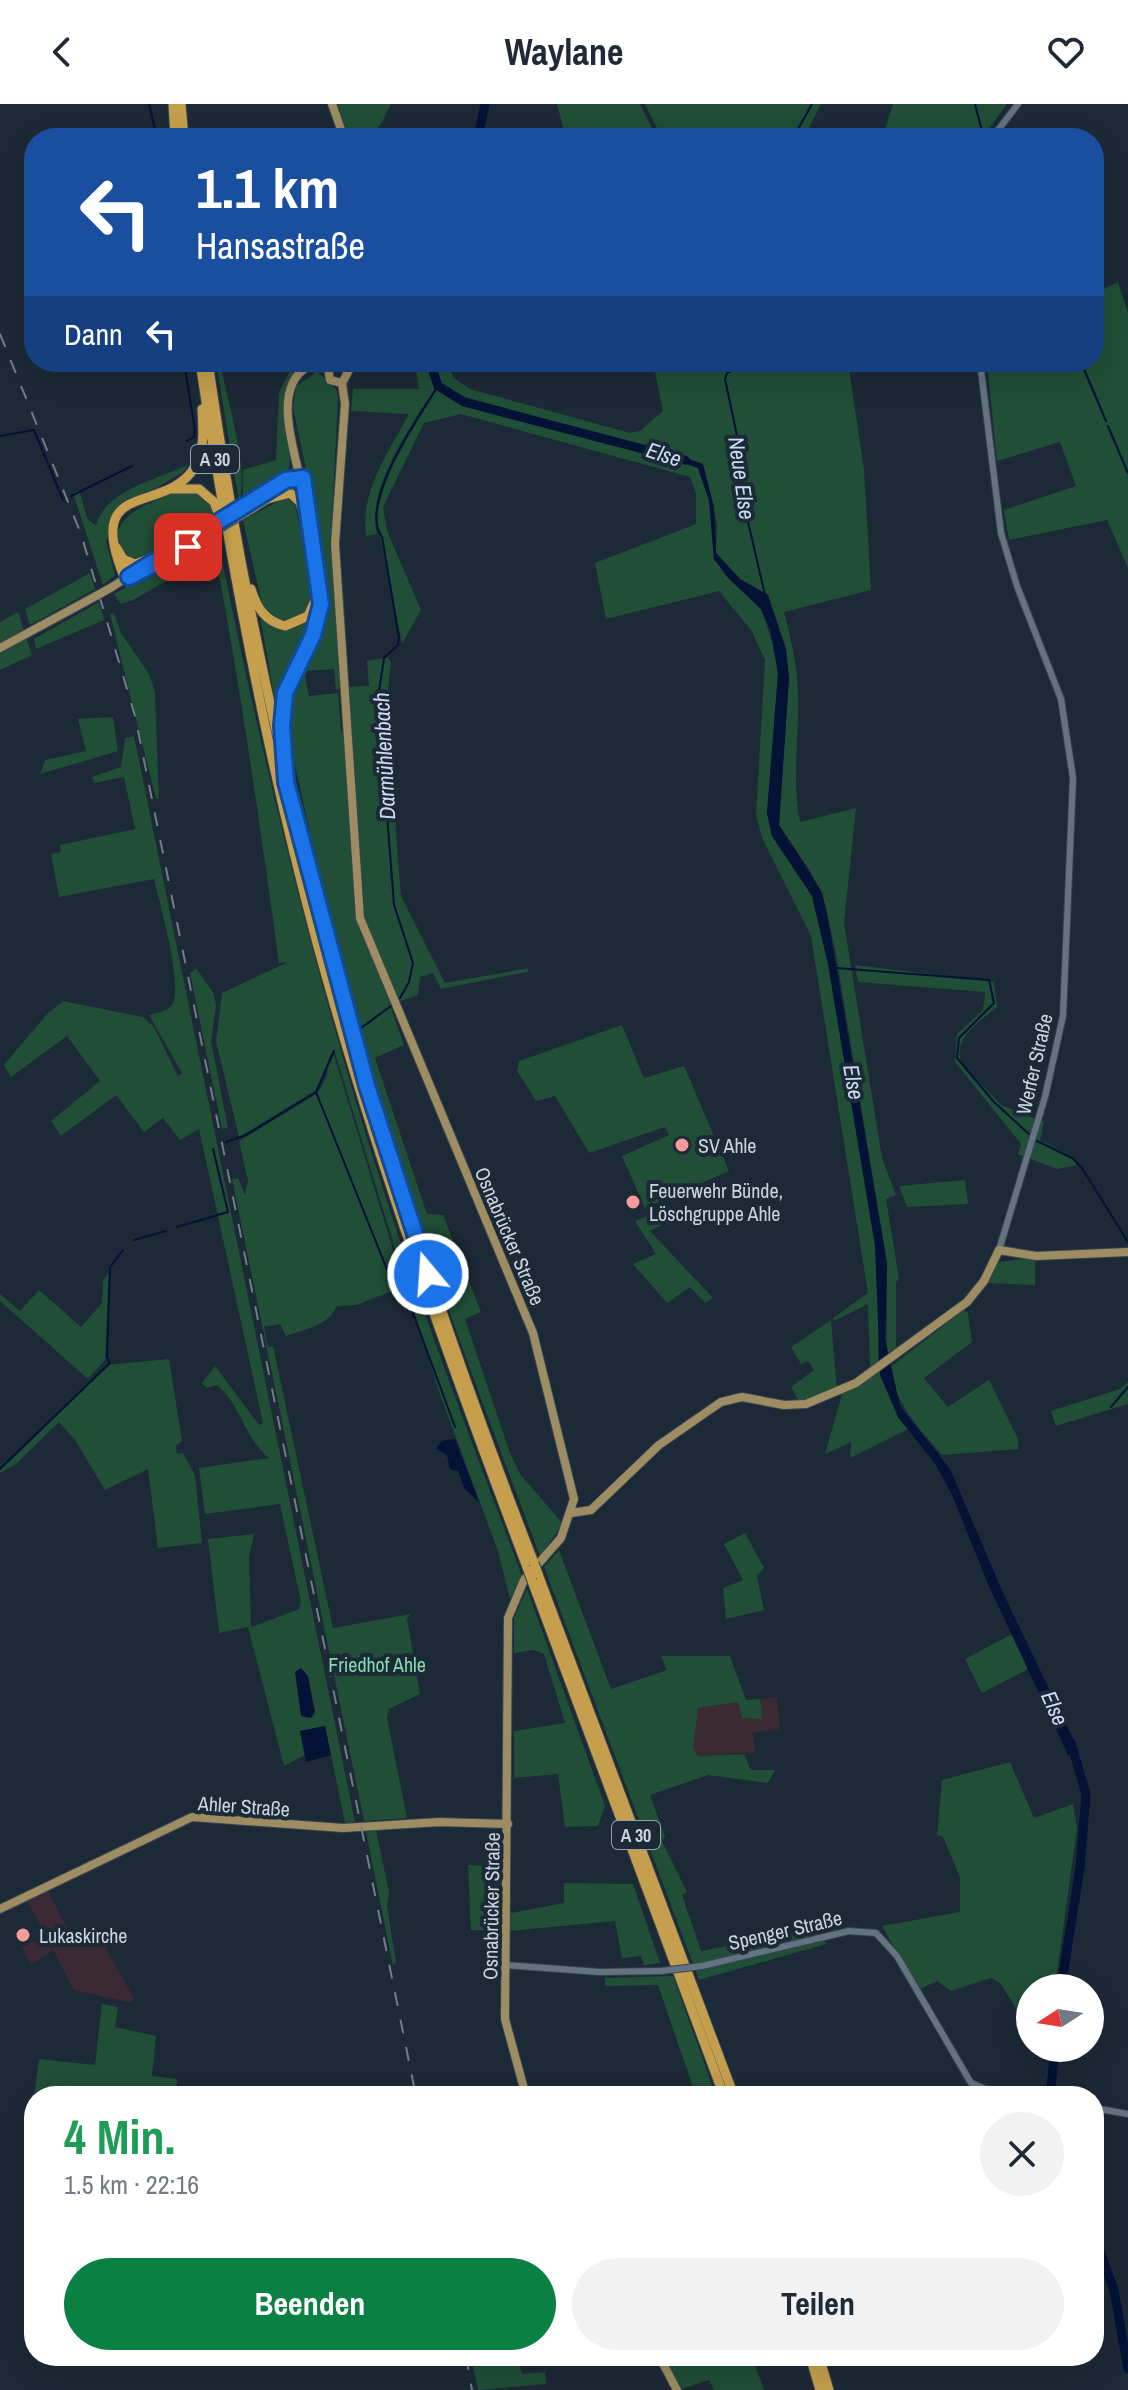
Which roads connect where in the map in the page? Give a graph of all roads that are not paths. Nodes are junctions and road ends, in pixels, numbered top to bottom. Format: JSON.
{"nodes":[{"id":1,"x":173,"y":104,"type":"edge"},
{"id":2,"x":181,"y":104,"type":"edge"},
{"id":3,"x":332,"y":104,"type":"edge"},
{"id":4,"x":1018,"y":104,"type":"edge"},
{"id":5,"x":174,"y":128,"type":"edge"},
{"id":6,"x":183,"y":128,"type":"edge"},
{"id":7,"x":340,"y":128,"type":"edge"},
{"id":8,"x":1000,"y":128,"type":"edge"},
{"id":9,"x":200,"y":372,"type":"edge"},
{"id":10,"x":202,"y":372,"type":"edge"},
{"id":11,"x":210,"y":372,"type":"edge"},
{"id":12,"x":300,"y":372,"type":"edge"},
{"id":13,"x":334,"y":372,"type":"edge"},
{"id":14,"x":348,"y":372,"type":"edge"},
{"id":15,"x":981,"y":372,"type":"edge"},
{"id":16,"x":342,"y":383,"type":"junction"},
{"id":17,"x":301,"y":478,"type":"junction"},
{"id":18,"x":267,"y":499,"type":"junction"},
{"id":19,"x":252,"y":504,"type":"junction"},
{"id":20,"x":306,"y":521,"type":"junction"},
{"id":21,"x":207,"y":531,"type":"junction"},
{"id":22,"x":238,"y":544,"type":"junction"},
{"id":23,"x":161,"y":555,"type":"junction"},
{"id":24,"x":231,"y":556,"type":"junction"},
{"id":25,"x":125,"y":560,"type":"junction"},
{"id":26,"x":127,"y":578,"type":"junction"},
{"id":27,"x":0,"y":648,"type":"edge"},
{"id":28,"x":286,"y":782,"type":"junction"},
{"id":29,"x":999,"y":1250,"type":"junction"},
{"id":30,"x":1128,"y":1252,"type":"edge"},
{"id":31,"x":426,"y":1280,"type":"junction"},
{"id":32,"x":571,"y":1513,"type":"junction"},
{"id":33,"x":535,"y":1577,"type":"junction"},
{"id":34,"x":508,"y":1824,"type":"junction"},
{"id":35,"x":0,"y":1909,"type":"edge"},
{"id":36,"x":506,"y":1965,"type":"junction"},
{"id":37,"x":523,"y":2086,"type":"edge"},
{"id":38,"x":720,"y":2086,"type":"edge"},
{"id":39,"x":730,"y":2086,"type":"edge"},
{"id":40,"x":978,"y":2086,"type":"edge"},
{"id":41,"x":1104,"y":2110,"type":"edge"},
{"id":42,"x":1128,"y":2114,"type":"edge"},
{"id":43,"x":664,"y":2366,"type":"edge"},
{"id":44,"x":813,"y":2366,"type":"edge"},
{"id":45,"x":822,"y":2366,"type":"edge"},
{"id":46,"x":677,"y":2390,"type":"edge"},
{"id":47,"x":820,"y":2390,"type":"edge"},
{"id":48,"x":829,"y":2390,"type":"edge"}],
"edges":[{"from":1,"to":5,"type":"highway"},
{"from":2,"to":6,"type":"highway"},
{"from":3,"to":7,"type":"main road"},
{"from":4,"to":8,"type":"street"},
{"from":9,"to":26,"type":"highway"},
{"from":10,"to":24,"type":"highway","number":"A 30"},
{"from":11,"to":22,"type":"highway","number":"A 30"},
{"from":12,"to":17,"type":"main road"},
{"from":13,"to":16,"type":"main road"},
{"from":14,"to":16,"type":"main road","name":"Osnabrücker Straße"},
{"from":15,"to":29,"type":"street","name":"Werfer Straße"},
{"from":16,"to":32,"type":"main road","name":"Osnabrücker Straße"},
{"from":17,"to":18,"type":"main road"},
{"from":17,"to":19,"type":"main road"},
{"from":17,"to":20,"type":"highway"},
{"from":17,"to":28,"type":"highway"},
{"from":18,"to":19,"type":"main road"},
{"from":18,"to":20,"type":"highway"},
{"from":19,"to":21,"type":"main road","bridge":true},
{"from":20,"to":22,"type":"highway"},
{"from":21,"to":23,"type":"main road"},
{"from":21,"to":26,"type":"main road"},
{"from":22,"to":28,"type":"highway","number":"A 30"},
{"from":23,"to":25,"type":"highway"},
{"from":23,"to":26,"type":"main road"},
{"from":24,"to":25,"type":"highway"},
{"from":24,"to":31,"type":"highway","number":"A 30"},
{"from":25,"to":26,"type":"highway"},
{"from":26,"to":27,"type":"main road","bridge":true},
{"from":28,"to":31,"type":"highway","number":"A 30"},
{"from":29,"to":30,"type":"main road"},
{"from":29,"to":32,"type":"main road","name":"Werfer Straße"},
{"from":31,"to":33,"type":"highway","number":"A 30","bridge":true},
{"from":32,"to":34,"type":"main road","name":"Osnabrücker Straße"},
{"from":33,"to":38,"type":"highway","number":"A 30"},
{"from":33,"to":39,"type":"highway","number":"A 30"},
{"from":34,"to":35,"type":"main road","name":"Ahler Straße"},
{"from":34,"to":36,"type":"main road","name":"Osnabrücker Straße"},
{"from":36,"to":37,"type":"main road","name":"Osnabrücker Straße"},
{"from":36,"to":40,"type":"street","name":"Spenger Straße","bridge":true},
{"from":41,"to":42,"type":"street"},
{"from":43,"to":46,"type":"main road"},
{"from":44,"to":47,"type":"highway"},
{"from":45,"to":48,"type":"highway"}]}
